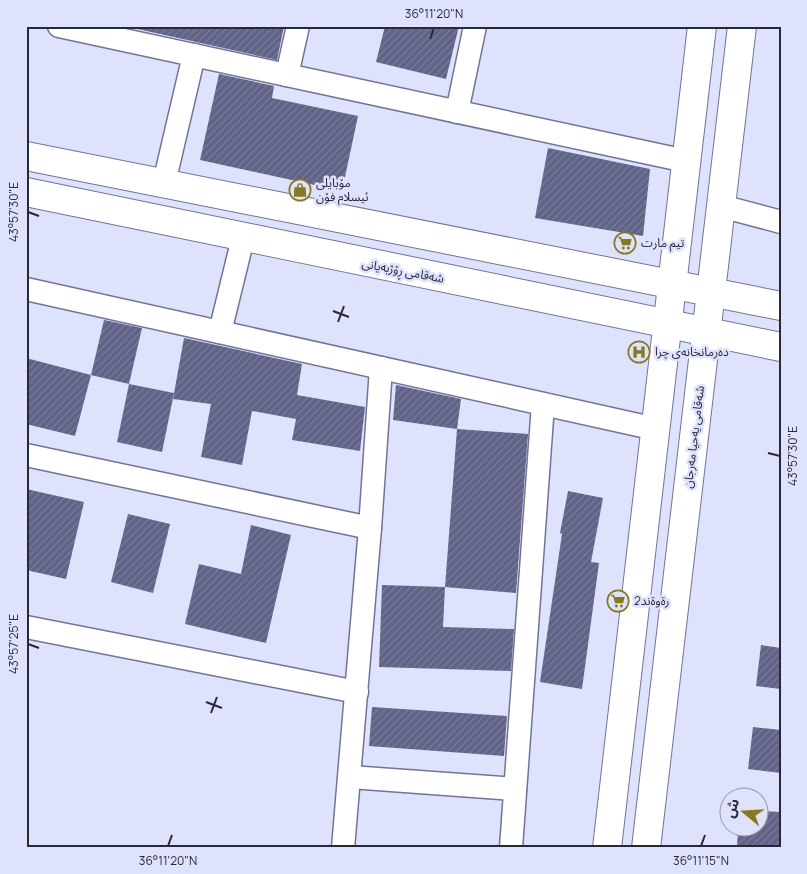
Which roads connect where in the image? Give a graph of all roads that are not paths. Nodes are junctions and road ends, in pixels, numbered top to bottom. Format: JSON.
{"nodes":[{"id":1,"x":58,"y":26,"type":"edge"},
{"id":2,"x":298,"y":26,"type":"edge"},
{"id":3,"x":475,"y":26,"type":"edge"},
{"id":4,"x":702,"y":26,"type":"edge"},
{"id":5,"x":742,"y":26,"type":"edge"},
{"id":6,"x":194,"y":55,"type":"junction"},
{"id":7,"x":287,"y":75,"type":"junction"},
{"id":8,"x":456,"y":112,"type":"junction"},
{"id":9,"x":26,"y":156,"type":"edge"},
{"id":10,"x":686,"y":161,"type":"junction"},
{"id":11,"x":164,"y":183,"type":"junction"},
{"id":12,"x":26,"y":192,"type":"edge"},
{"id":13,"x":721,"y":206,"type":"junction"},
{"id":14,"x":781,"y":222,"type":"edge"},
{"id":15,"x":243,"y":238,"type":"junction"},
{"id":16,"x":672,"y":283,"type":"junction"},
{"id":17,"x":26,"y":289,"type":"edge"},
{"id":18,"x":710,"y":291,"type":"junction"},
{"id":19,"x":781,"y":306,"type":"edge"},
{"id":20,"x":668,"y":324,"type":"junction"},
{"id":21,"x":220,"y":332,"type":"junction"},
{"id":22,"x":706,"y":332,"type":"junction"},
{"id":23,"x":781,"y":347,"type":"edge"},
{"id":24,"x":381,"y":368,"type":"junction"},
{"id":25,"x":543,"y":404,"type":"junction"},
{"id":26,"x":656,"y":429,"type":"junction"},
{"id":27,"x":26,"y":455,"type":"edge"},
{"id":28,"x":370,"y":528,"type":"junction"},
{"id":29,"x":26,"y":627,"type":"edge"},
{"id":30,"x":357,"y":692,"type":"junction"},
{"id":31,"x":350,"y":777,"type":"junction"},
{"id":32,"x":515,"y":789,"type":"junction"},
{"id":33,"x":344,"y":848,"type":"edge"},
{"id":34,"x":511,"y":848,"type":"edge"},
{"id":35,"x":607,"y":848,"type":"edge"},
{"id":36,"x":646,"y":848,"type":"edge"}],
"edges":[{"from":1,"to":6,"type":"street"},
{"from":2,"to":7,"type":"street"},
{"from":3,"to":8,"type":"street"},
{"from":4,"to":10,"type":"street"},
{"from":5,"to":13,"type":"street","name":"شەقامی یەحیا مەرجان"},
{"from":6,"to":7,"type":"street"},
{"from":6,"to":11,"type":"street"},
{"from":7,"to":8,"type":"street"},
{"from":8,"to":10,"type":"street"},
{"from":9,"to":11,"type":"street"},
{"from":10,"to":16,"type":"street"},
{"from":11,"to":16,"type":"street"},
{"from":12,"to":15,"type":"street","name":"شەقامی ڕۆژبەیانی"},
{"from":13,"to":14,"type":"street"},
{"from":13,"to":18,"type":"street","name":"شەقامی یەحیا مەرجان"},
{"from":15,"to":20,"type":"street","name":"شەقامی ڕۆژبەیانی"},
{"from":15,"to":21,"type":"street"},
{"from":16,"to":18,"type":"street"},
{"from":16,"to":20,"type":"street"},
{"from":17,"to":21,"type":"street"},
{"from":18,"to":19,"type":"street"},
{"from":18,"to":22,"type":"street","name":"شەقامی یەحیا مەرجان"},
{"from":20,"to":22,"type":"street","name":"شەقامی ڕۆژبەیانی"},
{"from":20,"to":26,"type":"street"},
{"from":21,"to":24,"type":"street"},
{"from":22,"to":23,"type":"street","name":"شەقامی ڕۆژبەیانی"},
{"from":22,"to":36,"type":"street","name":"شەقامی یەحیا مەرجان"},
{"from":24,"to":25,"type":"street"},
{"from":24,"to":28,"type":"street"},
{"from":25,"to":26,"type":"street"},
{"from":25,"to":32,"type":"street"},
{"from":26,"to":35,"type":"street"},
{"from":27,"to":28,"type":"street"},
{"from":28,"to":30,"type":"street"},
{"from":29,"to":30,"type":"street"},
{"from":30,"to":31,"type":"street"},
{"from":31,"to":32,"type":"street"},
{"from":31,"to":33,"type":"street"},
{"from":32,"to":34,"type":"street"}]}
